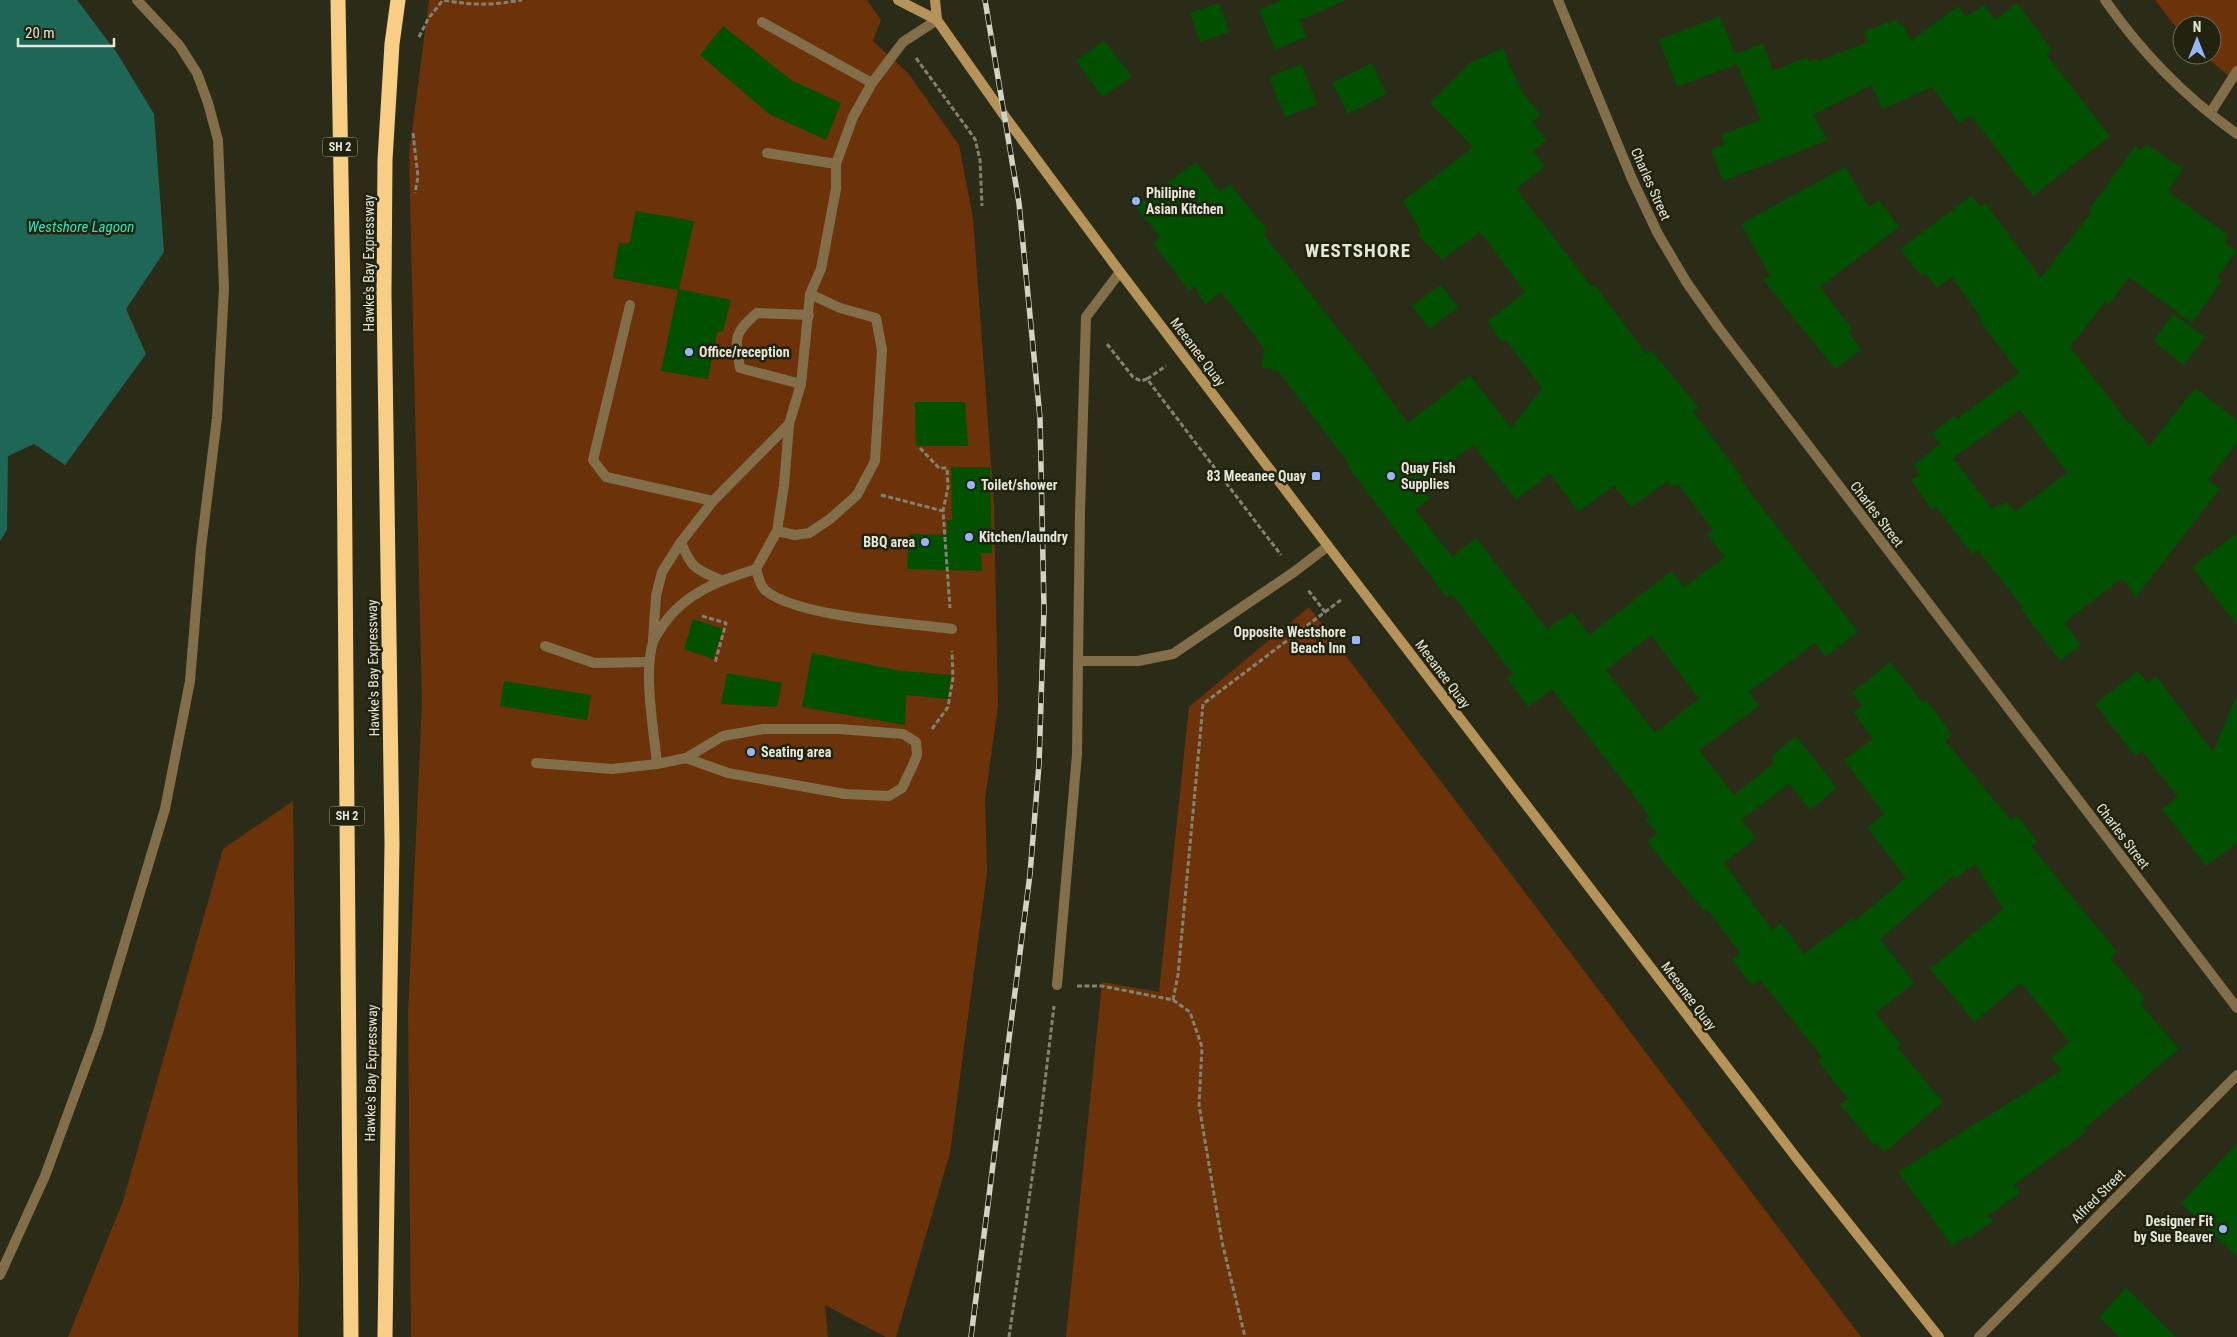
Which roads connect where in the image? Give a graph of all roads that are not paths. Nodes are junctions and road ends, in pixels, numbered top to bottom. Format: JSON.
{"nodes":[{"id":1,"x":137,"y":0,"type":"edge"},
{"id":2,"x":338,"y":0,"type":"edge"},
{"id":3,"x":398,"y":0,"type":"edge"},
{"id":4,"x":898,"y":0,"type":"edge"},
{"id":5,"x":935,"y":0,"type":"edge"},
{"id":6,"x":1558,"y":0,"type":"edge"},
{"id":7,"x":2104,"y":0,"type":"edge"},
{"id":8,"x":937,"y":20,"type":"junction"},
{"id":9,"x":762,"y":22,"type":"dead end"},
{"id":10,"x":2237,"y":71,"type":"edge"},
{"id":11,"x":872,"y":83,"type":"junction"},
{"id":12,"x":2211,"y":112,"type":"junction"},
{"id":13,"x":2237,"y":134,"type":"edge"},
{"id":14,"x":767,"y":153,"type":"dead end"},
{"id":15,"x":836,"y":164,"type":"junction"},
{"id":16,"x":1120,"y":272,"type":"junction"},
{"id":17,"x":810,"y":294,"type":"junction"},
{"id":18,"x":630,"y":304,"type":"dead end"},
{"id":19,"x":809,"y":315,"type":"junction"},
{"id":20,"x":801,"y":384,"type":"junction"},
{"id":21,"x":789,"y":424,"type":"junction"},
{"id":22,"x":713,"y":501,"type":"junction"},
{"id":23,"x":777,"y":532,"type":"junction"},
{"id":24,"x":681,"y":542,"type":"junction"},
{"id":25,"x":1328,"y":546,"type":"junction"},
{"id":26,"x":756,"y":569,"type":"junction"},
{"id":27,"x":720,"y":580,"type":"junction"},
{"id":28,"x":952,"y":629,"type":"dead end"},
{"id":29,"x":653,"y":640,"type":"junction"},
{"id":30,"x":545,"y":646,"type":"dead end"},
{"id":31,"x":1078,"y":661,"type":"junction"},
{"id":32,"x":649,"y":662,"type":"junction"},
{"id":33,"x":686,"y":758,"type":"junction"},
{"id":34,"x":536,"y":763,"type":"dead end"},
{"id":35,"x":657,"y":764,"type":"junction"},
{"id":36,"x":1057,"y":985,"type":"road end"},
{"id":37,"x":2236,"y":1005,"type":"edge"},
{"id":38,"x":2237,"y":1075,"type":"edge"},
{"id":39,"x":0,"y":1275,"type":"edge"},
{"id":40,"x":351,"y":1337,"type":"edge"},
{"id":41,"x":385,"y":1337,"type":"edge"},
{"id":42,"x":1939,"y":1337,"type":"edge"},
{"id":43,"x":1979,"y":1337,"type":"edge"}],
"edges":[{"from":1,"to":39,"type":"street"},
{"from":2,"to":40,"type":"highway","name":"Hawke's Bay Expressway","number":"SH 2"},
{"from":3,"to":41,"type":"highway","name":"Hawke's Bay Expressway"},
{"from":4,"to":8,"type":"main road","name":"Meeanee Quay"},
{"from":5,"to":8,"type":"main road","name":"Meeanee Quay"},
{"from":6,"to":37,"type":"street","name":"Charles Street"},
{"from":7,"to":12,"type":"street"},
{"from":8,"to":11,"type":"street"},
{"from":8,"to":16,"type":"main road","name":"Meeanee Quay"},
{"from":9,"to":11,"type":"street"},
{"from":10,"to":12,"type":"street"},
{"from":11,"to":15,"type":"street"},
{"from":12,"to":13,"type":"street"},
{"from":14,"to":15,"type":"street"},
{"from":15,"to":17,"type":"street"},
{"from":16,"to":25,"type":"main road","name":"Meeanee Quay"},
{"from":16,"to":31,"type":"street"},
{"from":17,"to":19,"type":"street"},
{"from":17,"to":23,"type":"street"},
{"from":18,"to":22,"type":"street"},
{"from":19,"to":20,"type":"street"},
{"from":19,"to":20,"type":"street"},
{"from":20,"to":21,"type":"street"},
{"from":21,"to":22,"type":"street"},
{"from":21,"to":23,"type":"street"},
{"from":22,"to":24,"type":"street"},
{"from":23,"to":26,"type":"street"},
{"from":24,"to":27,"type":"street"},
{"from":24,"to":29,"type":"street"},
{"from":25,"to":31,"type":"street"},
{"from":25,"to":42,"type":"main road","name":"Meeanee Quay"},
{"from":26,"to":27,"type":"street"},
{"from":26,"to":28,"type":"street"},
{"from":27,"to":29,"type":"street"},
{"from":29,"to":32,"type":"street"},
{"from":30,"to":32,"type":"street"},
{"from":31,"to":36,"type":"street"},
{"from":32,"to":35,"type":"street"},
{"from":33,"to":33,"type":"street"},
{"from":33,"to":35,"type":"street"},
{"from":34,"to":35,"type":"street"},
{"from":38,"to":43,"type":"street","name":"Alfred Street"}]}
